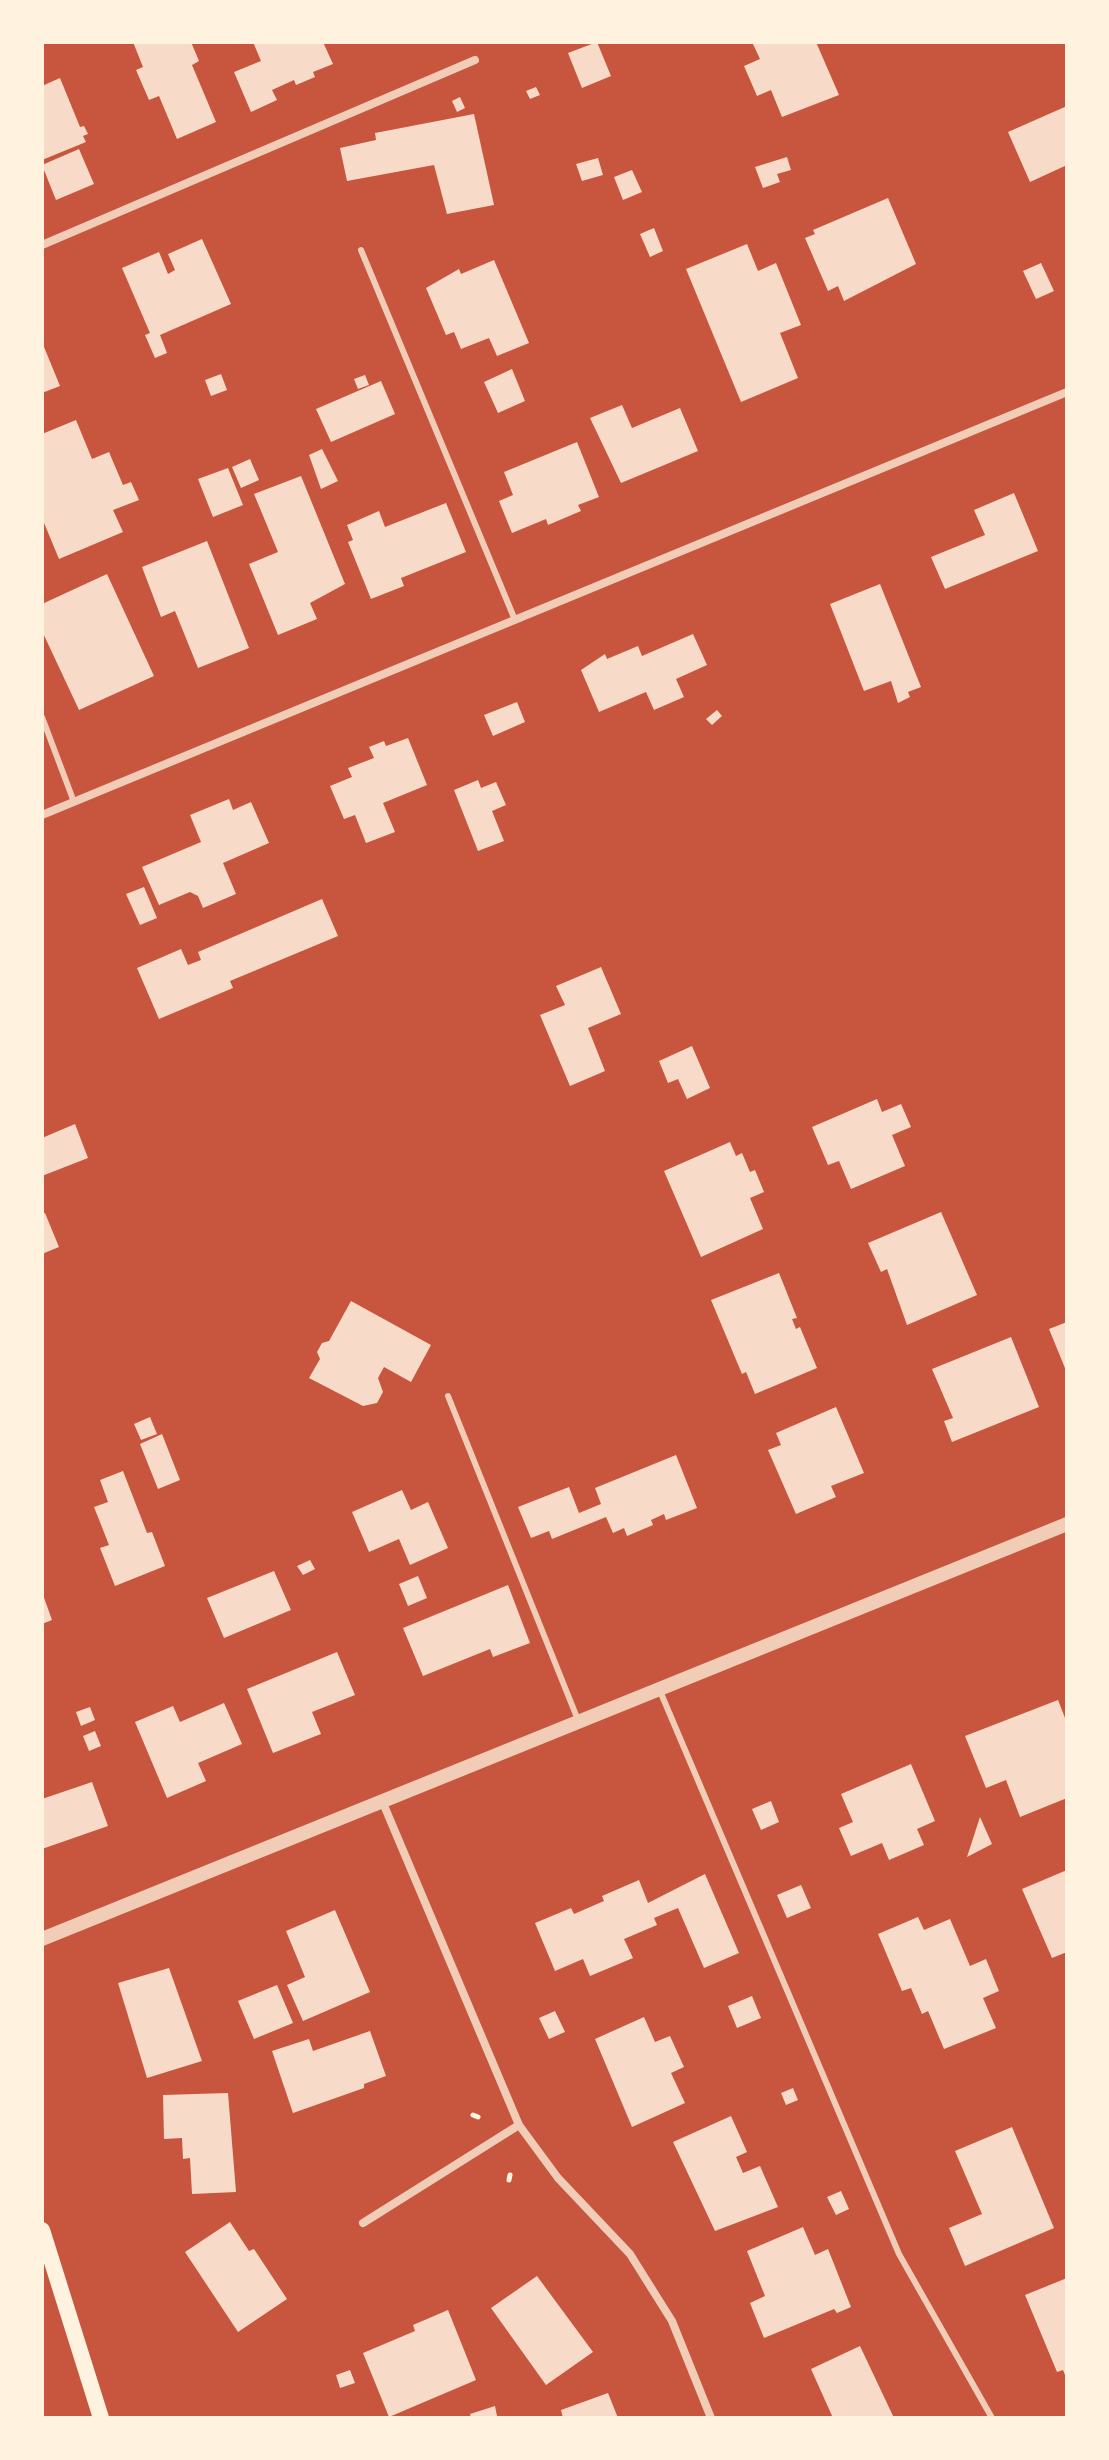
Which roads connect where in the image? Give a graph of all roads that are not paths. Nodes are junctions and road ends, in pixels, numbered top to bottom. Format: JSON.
{"nodes":[{"id":1,"x":475,"y":60,"type":"dead end"},
{"id":2,"x":42,"y":245,"type":"edge"},
{"id":3,"x":361,"y":250,"type":"dead end"},
{"id":4,"x":1067,"y":392,"type":"edge"},
{"id":5,"x":515,"y":620,"type":"junction"},
{"id":6,"x":42,"y":717,"type":"edge"},
{"id":7,"x":53,"y":746,"type":"junction"},
{"id":8,"x":42,"y":750,"type":"edge"},
{"id":9,"x":74,"y":802,"type":"junction"},
{"id":10,"x":42,"y":815,"type":"edge"},
{"id":11,"x":448,"y":1396,"type":"dead end"},
{"id":12,"x":1067,"y":1524,"type":"edge"},
{"id":13,"x":660,"y":1691,"type":"junction"},
{"id":14,"x":579,"y":1723,"type":"junction"},
{"id":15,"x":383,"y":1803,"type":"junction"},
{"id":16,"x":42,"y":1939,"type":"edge"},
{"id":17,"x":519,"y":2125,"type":"junction"},
{"id":18,"x":363,"y":2223,"type":"dead end"},
{"id":19,"x":42,"y":2230,"type":"edge"},
{"id":20,"x":101,"y":2418,"type":"edge"},
{"id":21,"x":711,"y":2418,"type":"edge"},
{"id":22,"x":992,"y":2418,"type":"edge"}],
"edges":[{"from":1,"to":2,"type":"street"},
{"from":3,"to":5,"type":"lane"},
{"from":4,"to":5,"type":"street"},
{"from":5,"to":9,"type":"street"},
{"from":6,"to":7,"type":"lane"},
{"from":7,"to":8,"type":"lane"},
{"from":7,"to":9,"type":"lane"},
{"from":9,"to":10,"type":"street"},
{"from":11,"to":14,"type":"lane"},
{"from":12,"to":13,"type":"street"},
{"from":13,"to":14,"type":"street"},
{"from":13,"to":22,"type":"lane"},
{"from":14,"to":15,"type":"street"},
{"from":15,"to":16,"type":"street"},
{"from":15,"to":17,"type":"street"},
{"from":17,"to":18,"type":"street"},
{"from":17,"to":21,"type":"street"},
{"from":19,"to":20,"type":"main road"}]}
